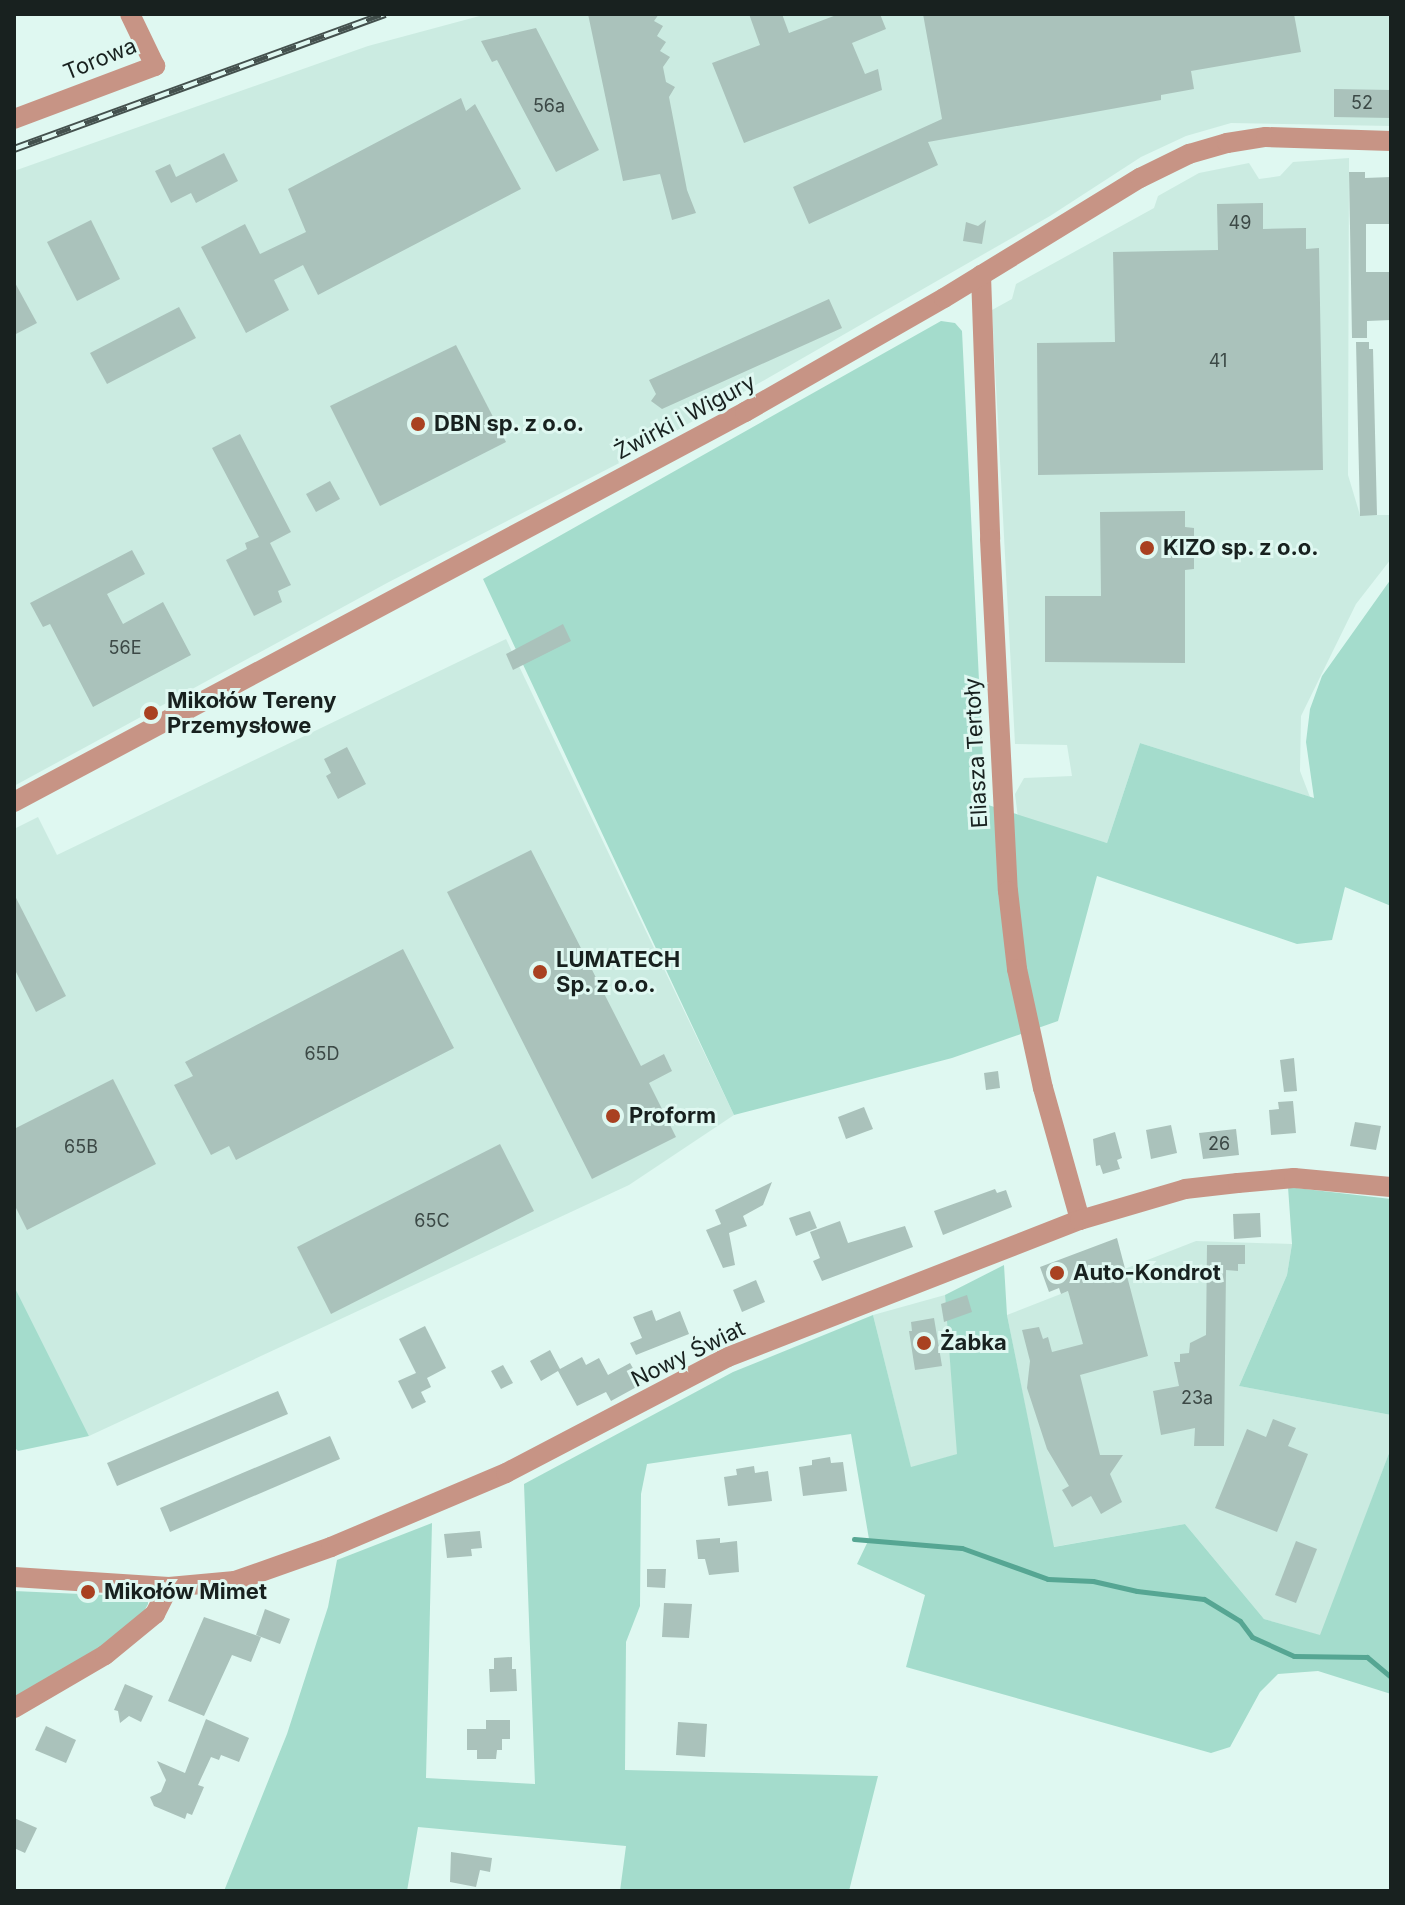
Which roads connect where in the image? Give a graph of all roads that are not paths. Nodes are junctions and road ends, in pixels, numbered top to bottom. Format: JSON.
{"nodes":[{"id":1,"x":130,"y":14,"type":"edge"},
{"id":2,"x":14,"y":119,"type":"edge"},
{"id":3,"x":1391,"y":141,"type":"edge"},
{"id":4,"x":981,"y":275,"type":"junction"},
{"id":5,"x":14,"y":802,"type":"edge"},
{"id":6,"x":1391,"y":1187,"type":"edge"},
{"id":7,"x":1080,"y":1220,"type":"junction"},
{"id":8,"x":14,"y":1577,"type":"edge"},
{"id":9,"x":169,"y":1587,"type":"junction"},
{"id":10,"x":14,"y":1708,"type":"edge"}],
"edges":[{"from":1,"to":2,"type":"street","name":"Torowa"},
{"from":3,"to":4,"type":"street","name":"Żwirki i Wigury"},
{"from":4,"to":5,"type":"street","name":"Żwirki i Wigury"},
{"from":4,"to":7,"type":"street","name":"Eliasza Tertoły"},
{"from":6,"to":7,"type":"street","name":"Nowy Świat"},
{"from":7,"to":9,"type":"street","name":"Nowy Świat"},
{"from":8,"to":9,"type":"street","name":"Nowy Świat"},
{"from":9,"to":10,"type":"street"}]}
